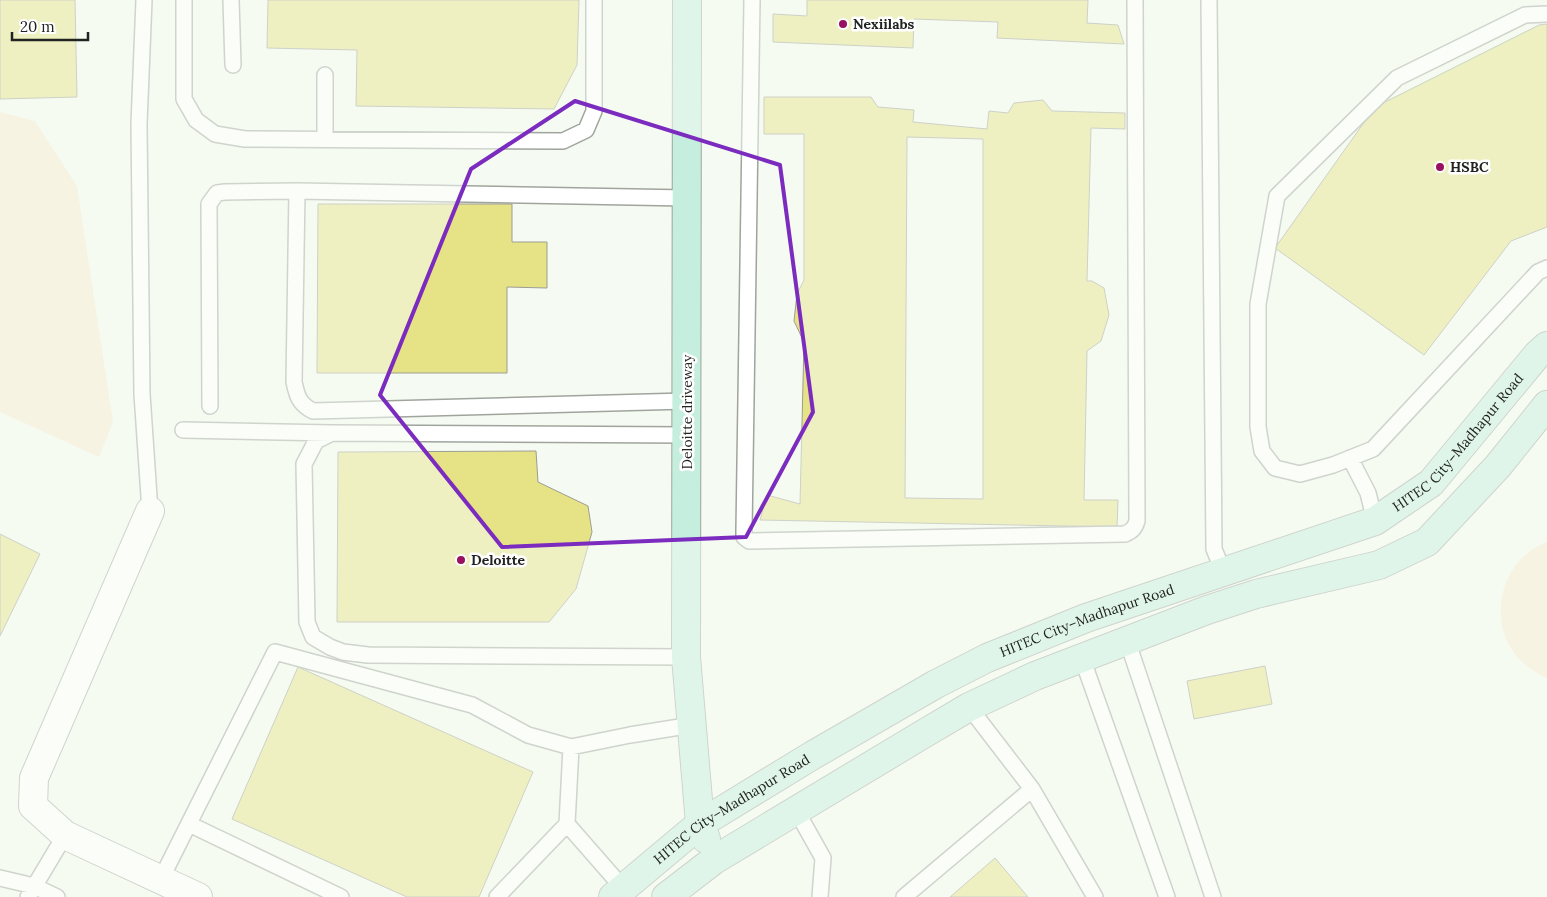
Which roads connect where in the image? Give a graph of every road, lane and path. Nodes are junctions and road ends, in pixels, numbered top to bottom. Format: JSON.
{"nodes":[{"id":1,"x":144,"y":0,"type":"edge"},
{"id":2,"x":184,"y":0,"type":"edge"},
{"id":3,"x":231,"y":0,"type":"edge"},
{"id":4,"x":594,"y":0,"type":"edge"},
{"id":5,"x":687,"y":0,"type":"edge"},
{"id":6,"x":752,"y":0,"type":"edge"},
{"id":7,"x":1135,"y":0,"type":"edge"},
{"id":8,"x":1209,"y":0,"type":"edge"},
{"id":9,"x":1547,"y":14,"type":"edge"},
{"id":10,"x":233,"y":65,"type":"dead end"},
{"id":11,"x":324,"y":75,"type":"dead end"},
{"id":12,"x":326,"y":139,"type":"junction"},
{"id":13,"x":297,"y":191,"type":"junction"},
{"id":14,"x":687,"y":198,"type":"junction"},
{"id":15,"x":1547,"y":268,"type":"edge"},
{"id":16,"x":1547,"y":346,"type":"edge"},
{"id":17,"x":686,"y":401,"type":"junction"},
{"id":18,"x":1547,"y":405,"type":"edge"},
{"id":19,"x":210,"y":406,"type":"dead end"},
{"id":20,"x":183,"y":430,"type":"dead end"},
{"id":21,"x":332,"y":433,"type":"junction"},
{"id":22,"x":687,"y":435,"type":"junction"},
{"id":23,"x":1350,"y":458,"type":"junction"},
{"id":24,"x":150,"y":511,"type":"joint"},
{"id":25,"x":1376,"y":521,"type":"junction"},
{"id":26,"x":1224,"y":571,"type":"junction"},
{"id":27,"x":1127,"y":640,"type":"junction"},
{"id":28,"x":686,"y":657,"type":"junction"},
{"id":29,"x":1082,"y":658,"type":"junction"},
{"id":30,"x":969,"y":707,"type":"junction"},
{"id":31,"x":692,"y":725,"type":"junction"},
{"id":32,"x":571,"y":747,"type":"junction"},
{"id":33,"x":1032,"y":789,"type":"junction"},
{"id":34,"x":796,"y":810,"type":"junction"},
{"id":35,"x":189,"y":824,"type":"junction"},
{"id":36,"x":567,"y":824,"type":"junction"},
{"id":37,"x":700,"y":824,"type":"junction"},
{"id":38,"x":65,"y":835,"type":"junction"},
{"id":39,"x":714,"y":860,"type":"junction"},
{"id":40,"x":0,"y":878,"type":"edge"},
{"id":41,"x":160,"y":879,"type":"junction"},
{"id":42,"x":31,"y":892,"type":"edge"},
{"id":43,"x":618,"y":893,"type":"edge"},
{"id":44,"x":57,"y":897,"type":"edge"},
{"id":45,"x":198,"y":897,"type":"edge"},
{"id":46,"x":341,"y":897,"type":"edge"},
{"id":47,"x":497,"y":897,"type":"edge"},
{"id":48,"x":666,"y":897,"type":"edge"},
{"id":49,"x":820,"y":897,"type":"edge"},
{"id":50,"x":904,"y":897,"type":"edge"},
{"id":51,"x":1095,"y":897,"type":"edge"},
{"id":52,"x":1167,"y":897,"type":"edge"},
{"id":53,"x":1214,"y":897,"type":"edge"}],
"edges":[{"from":1,"to":24,"type":"lane"},
{"from":2,"to":12,"type":"lane"},
{"from":3,"to":10,"type":"lane"},
{"from":4,"to":12,"type":"lane"},
{"from":5,"to":14,"type":"main road","name":"Deloitte driveway"},
{"from":6,"to":7,"type":"lane"},
{"from":8,"to":26,"type":"lane"},
{"from":9,"to":23,"type":"lane"},
{"from":11,"to":12,"type":"lane"},
{"from":13,"to":14,"type":"lane"},
{"from":13,"to":17,"type":"lane"},
{"from":13,"to":19,"type":"lane"},
{"from":14,"to":17,"type":"main road","name":"Deloitte driveway"},
{"from":15,"to":23,"type":"lane"},
{"from":16,"to":25,"type":"main road","name":"HITEC City–Madhapur Road"},
{"from":17,"to":22,"type":"main road","name":"Deloitte driveway"},
{"from":18,"to":27,"type":"main road"},
{"from":20,"to":21,"type":"lane"},
{"from":21,"to":22,"type":"lane"},
{"from":21,"to":28,"type":"lane"},
{"from":22,"to":28,"type":"main road","name":"Deloitte driveway"},
{"from":23,"to":25,"type":"lane"},
{"from":24,"to":38,"type":"street"},
{"from":25,"to":26,"type":"main road","name":"HITEC City–Madhapur Road"},
{"from":26,"to":37,"type":"main road","name":"HITEC City–Madhapur Road"},
{"from":27,"to":29,"type":"main road"},
{"from":27,"to":53,"type":"lane"},
{"from":28,"to":31,"type":"main road","name":"Deloitte driveway"},
{"from":29,"to":30,"type":"main road"},
{"from":29,"to":52,"type":"lane"},
{"from":30,"to":33,"type":"lane"},
{"from":30,"to":34,"type":"main road"},
{"from":31,"to":32,"type":"lane"},
{"from":31,"to":37,"type":"main road","name":"Deloitte driveway"},
{"from":32,"to":35,"type":"lane"},
{"from":32,"to":36,"type":"lane"},
{"from":33,"to":50,"type":"lane"},
{"from":33,"to":51,"type":"lane"},
{"from":34,"to":39,"type":"main road"},
{"from":34,"to":49,"type":"lane"},
{"from":35,"to":41,"type":"lane"},
{"from":35,"to":46,"type":"lane"},
{"from":36,"to":43,"type":"lane"},
{"from":36,"to":47,"type":"lane"},
{"from":37,"to":39,"type":"main road","name":"Deloitte driveway"},
{"from":37,"to":43,"type":"main road","name":"HITEC City–Madhapur Road"},
{"from":38,"to":41,"type":"street"},
{"from":38,"to":42,"type":"lane"},
{"from":39,"to":48,"type":"main road"},
{"from":40,"to":42,"type":"lane"},
{"from":41,"to":45,"type":"street"},
{"from":42,"to":44,"type":"lane"}]}
